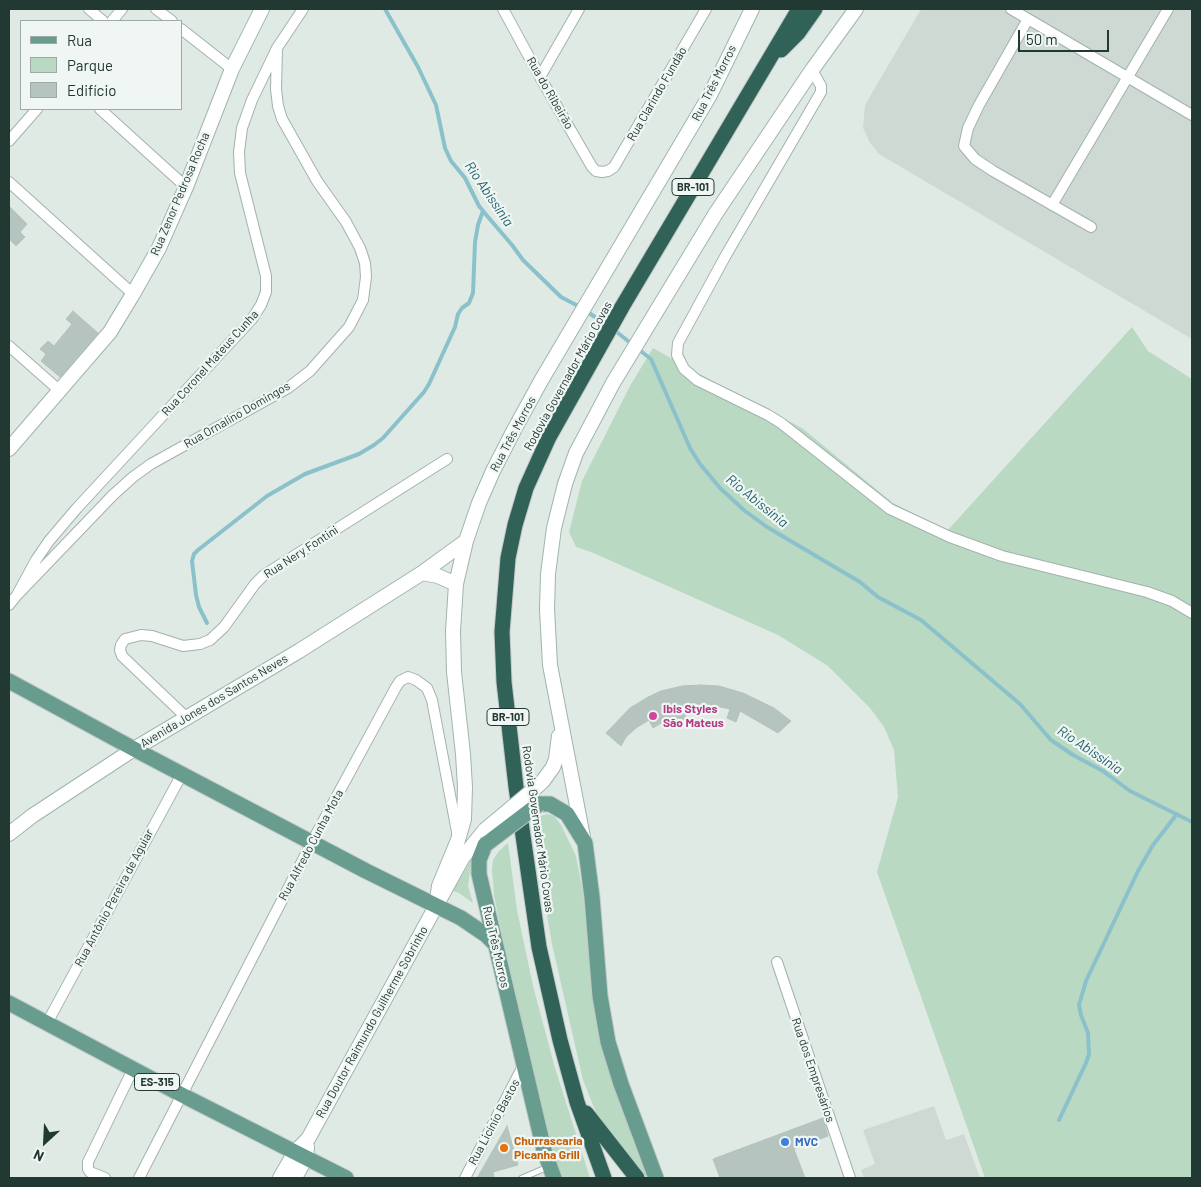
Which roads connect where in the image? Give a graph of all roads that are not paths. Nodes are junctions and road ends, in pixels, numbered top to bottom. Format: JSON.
{"nodes":[{"id":1,"x":88,"y":9,"type":"edge"},
{"id":2,"x":122,"y":9,"type":"edge"},
{"id":3,"x":156,"y":9,"type":"edge"},
{"id":4,"x":262,"y":9,"type":"edge"},
{"id":5,"x":303,"y":9,"type":"edge"},
{"id":6,"x":502,"y":9,"type":"edge"},
{"id":7,"x":579,"y":9,"type":"edge"},
{"id":8,"x":706,"y":9,"type":"edge"},
{"id":9,"x":752,"y":9,"type":"edge"},
{"id":10,"x":815,"y":9,"type":"edge"},
{"id":11,"x":856,"y":9,"type":"edge"},
{"id":12,"x":1011,"y":9,"type":"edge"},
{"id":13,"x":1168,"y":9,"type":"edge"},
{"id":14,"x":796,"y":11,"type":"edge"},
{"id":15,"x":1028,"y":19,"type":"junction"},
{"id":16,"x":102,"y":20,"type":"edge"},
{"id":17,"x":113,"y":20,"type":"edge"},
{"id":18,"x":171,"y":20,"type":"edge"},
{"id":19,"x":182,"y":30,"type":"edge"},
{"id":20,"x":278,"y":48,"type":"junction"},
{"id":21,"x":764,"y":68,"type":"junction"},
{"id":22,"x":232,"y":69,"type":"junction"},
{"id":23,"x":812,"y":70,"type":"junction"},
{"id":24,"x":540,"y":77,"type":"junction"},
{"id":25,"x":1127,"y":77,"type":"junction"},
{"id":26,"x":36,"y":110,"type":"edge"},
{"id":27,"x":101,"y":110,"type":"edge"},
{"id":28,"x":1192,"y":115,"type":"edge"},
{"id":29,"x":9,"y":141,"type":"edge"},
{"id":30,"x":602,"y":172,"type":"joint"},
{"id":31,"x":9,"y":182,"type":"edge"},
{"id":32,"x":186,"y":187,"type":"junction"},
{"id":33,"x":1052,"y":205,"type":"junction"},
{"id":34,"x":1091,"y":227,"type":"dead end"},
{"id":35,"x":133,"y":294,"type":"junction"},
{"id":36,"x":9,"y":346,"type":"edge"},
{"id":37,"x":60,"y":391,"type":"junction"},
{"id":38,"x":9,"y":448,"type":"edge"},
{"id":39,"x":447,"y":459,"type":"dead end"},
{"id":40,"x":466,"y":541,"type":"junction"},
{"id":41,"x":422,"y":574,"type":"junction"},
{"id":42,"x":456,"y":584,"type":"junction"},
{"id":43,"x":17,"y":596,"type":"junction"},
{"id":44,"x":9,"y":605,"type":"edge"},
{"id":45,"x":1192,"y":613,"type":"edge"},
{"id":46,"x":9,"y":681,"type":"edge"},
{"id":47,"x":186,"y":717,"type":"junction"},
{"id":48,"x":561,"y":723,"type":"junction"},
{"id":49,"x":134,"y":749,"type":"junction"},
{"id":50,"x":182,"y":774,"type":"junction"},
{"id":51,"x":536,"y":797,"type":"junction"},
{"id":52,"x":9,"y":834,"type":"edge"},
{"id":53,"x":458,"y":840,"type":"junction"},
{"id":54,"x":312,"y":842,"type":"junction"},
{"id":55,"x":584,"y":843,"type":"junction"},
{"id":56,"x":436,"y":906,"type":"junction"},
{"id":57,"x":495,"y":944,"type":"junction"},
{"id":58,"x":777,"y":962,"type":"dead end"},
{"id":59,"x":11,"y":1009,"type":"edge"},
{"id":60,"x":47,"y":1023,"type":"junction"},
{"id":61,"x":523,"y":1066,"type":"junction"},
{"id":62,"x":133,"y":1069,"type":"junction"},
{"id":63,"x":182,"y":1094,"type":"junction"},
{"id":64,"x":577,"y":1102,"type":"junction"},
{"id":65,"x":300,"y":1155,"type":"junction"},
{"id":66,"x":551,"y":1173,"type":"edge"},
{"id":67,"x":105,"y":1178,"type":"edge"},
{"id":68,"x":139,"y":1178,"type":"edge"},
{"id":69,"x":280,"y":1178,"type":"edge"},
{"id":70,"x":295,"y":1178,"type":"edge"},
{"id":71,"x":346,"y":1178,"type":"edge"},
{"id":72,"x":465,"y":1178,"type":"edge"},
{"id":73,"x":522,"y":1178,"type":"edge"},
{"id":74,"x":604,"y":1178,"type":"edge"},
{"id":75,"x":637,"y":1178,"type":"edge"},
{"id":76,"x":656,"y":1178,"type":"edge"},
{"id":77,"x":850,"y":1178,"type":"edge"}],
"edges":[{"from":1,"to":16,"type":"street"},
{"from":2,"to":17,"type":"street"},
{"from":3,"to":18,"type":"street"},
{"from":4,"to":22,"type":"main road","name":"Rua Zenor Pedrosa Rocha"},
{"from":5,"to":20,"type":"street","name":"Rua Ornalino Domingos"},
{"from":6,"to":24,"type":"street","name":"Rua do Ribeirão"},
{"from":7,"to":24,"type":"street"},
{"from":8,"to":30,"type":"street","name":"Rua Clarindo Fundão"},
{"from":9,"to":40,"type":"main road","name":"Rua Três Morros"},
{"from":10,"to":21,"type":"highway"},
{"from":11,"to":23,"type":"main road"},
{"from":12,"to":15,"type":"street"},
{"from":13,"to":25,"type":"street"},
{"from":14,"to":21,"type":"highway","name":"Rodovia Governador Mário Covas","number":"BR-101"},
{"from":15,"to":25,"type":"street"},
{"from":15,"to":33,"type":"street"},
{"from":19,"to":22,"type":"street"},
{"from":20,"to":43,"type":"street","name":"Rua Coronel Mateus Cunha"},
{"from":20,"to":43,"type":"street","name":"Rua Ornalino Domingos"},
{"from":21,"to":64,"type":"highway","name":"Rodovia Governador Mário Covas","number":"BR-101"},
{"from":22,"to":32,"type":"main road","name":"Rua Zenor Pedrosa Rocha"},
{"from":23,"to":45,"type":"street"},
{"from":23,"to":48,"type":"main road"},
{"from":24,"to":30,"type":"street","name":"Rua do Ribeirão"},
{"from":25,"to":28,"type":"street"},
{"from":25,"to":33,"type":"street"},
{"from":26,"to":29,"type":"street"},
{"from":27,"to":32,"type":"street"},
{"from":31,"to":35,"type":"street"},
{"from":32,"to":35,"type":"main road","name":"Rua Zenor Pedrosa Rocha"},
{"from":33,"to":34,"type":"street"},
{"from":35,"to":37,"type":"main road","name":"Rua Zenor Pedrosa Rocha"},
{"from":36,"to":37,"type":"street"},
{"from":37,"to":38,"type":"main road","name":"Rua Zenor Pedrosa Rocha"},
{"from":39,"to":47,"type":"street","name":"Rua Nery Fontini"},
{"from":40,"to":41,"type":"main road","name":"Avenida Jones dos Santos Neves"},
{"from":40,"to":42,"type":"main road","name":"Rua Três Morros"},
{"from":41,"to":42,"type":"main road"},
{"from":41,"to":47,"type":"main road","name":"Avenida Jones dos Santos Neves"},
{"from":42,"to":53,"type":"main road","name":"Rua Três Morros"},
{"from":43,"to":44,"type":"street","name":"Rua Coronel Mateus Cunha"},
{"from":46,"to":49,"type":"main road"},
{"from":47,"to":49,"type":"main road","name":"Avenida Jones dos Santos Neves"},
{"from":48,"to":51,"type":"main road","name":"Rua Doutor Raimundo Guilherme Sobrinho"},
{"from":48,"to":55,"type":"main road"},
{"from":49,"to":50,"type":"main road"},
{"from":49,"to":52,"type":"main road","name":"Avenida Jones dos Santos Neves"},
{"from":50,"to":54,"type":"main road"},
{"from":50,"to":60,"type":"street","name":"Rua Antônio Pereira de Aguiar"},
{"from":51,"to":55,"type":"main road"},
{"from":51,"to":56,"type":"main road","name":"Rua Doutor Raimundo Guilherme Sobrinho","bridge":true},
{"from":51,"to":57,"type":"main road","name":"Rua Três Morros","bridge":true},
{"from":53,"to":54,"type":"street","name":"Rua Alfredo Cunha Mota"},
{"from":53,"to":56,"type":"main road","name":"Rua Três Morros"},
{"from":54,"to":56,"type":"main road"},
{"from":54,"to":63,"type":"street","name":"Rua Alfredo Cunha Mota"},
{"from":55,"to":76,"type":"main road"},
{"from":56,"to":57,"type":"main road"},
{"from":56,"to":65,"type":"main road","name":"Rua Doutor Raimundo Guilherme Sobrinho"},
{"from":57,"to":61,"type":"main road","name":"Rua Três Morros"},
{"from":58,"to":77,"type":"street","name":"Rua dos Empresários"},
{"from":59,"to":60,"type":"main road","number":"ES-315"},
{"from":60,"to":62,"type":"main road","number":"ES-315"},
{"from":61,"to":66,"type":"main road","name":"Rua Três Morros"},
{"from":61,"to":72,"type":"street","name":"Rua Licínio Bastos"},
{"from":62,"to":63,"type":"main road","number":"ES-315"},
{"from":62,"to":67,"type":"street"},
{"from":63,"to":65,"type":"main road","number":"ES-315"},
{"from":63,"to":68,"type":"street","name":"Rua Alfredo Cunha Mota"},
{"from":64,"to":74,"type":"highway","name":"Rodovia Governador Mário Covas","number":"BR-101"},
{"from":64,"to":75,"type":"highway"},
{"from":65,"to":69,"type":"main road","name":"Rua Doutor Raimundo Guilherme Sobrinho"},
{"from":65,"to":70,"type":"main road"},
{"from":65,"to":71,"type":"main road","number":"ES-315"},
{"from":66,"to":73,"type":"lane"}]}
